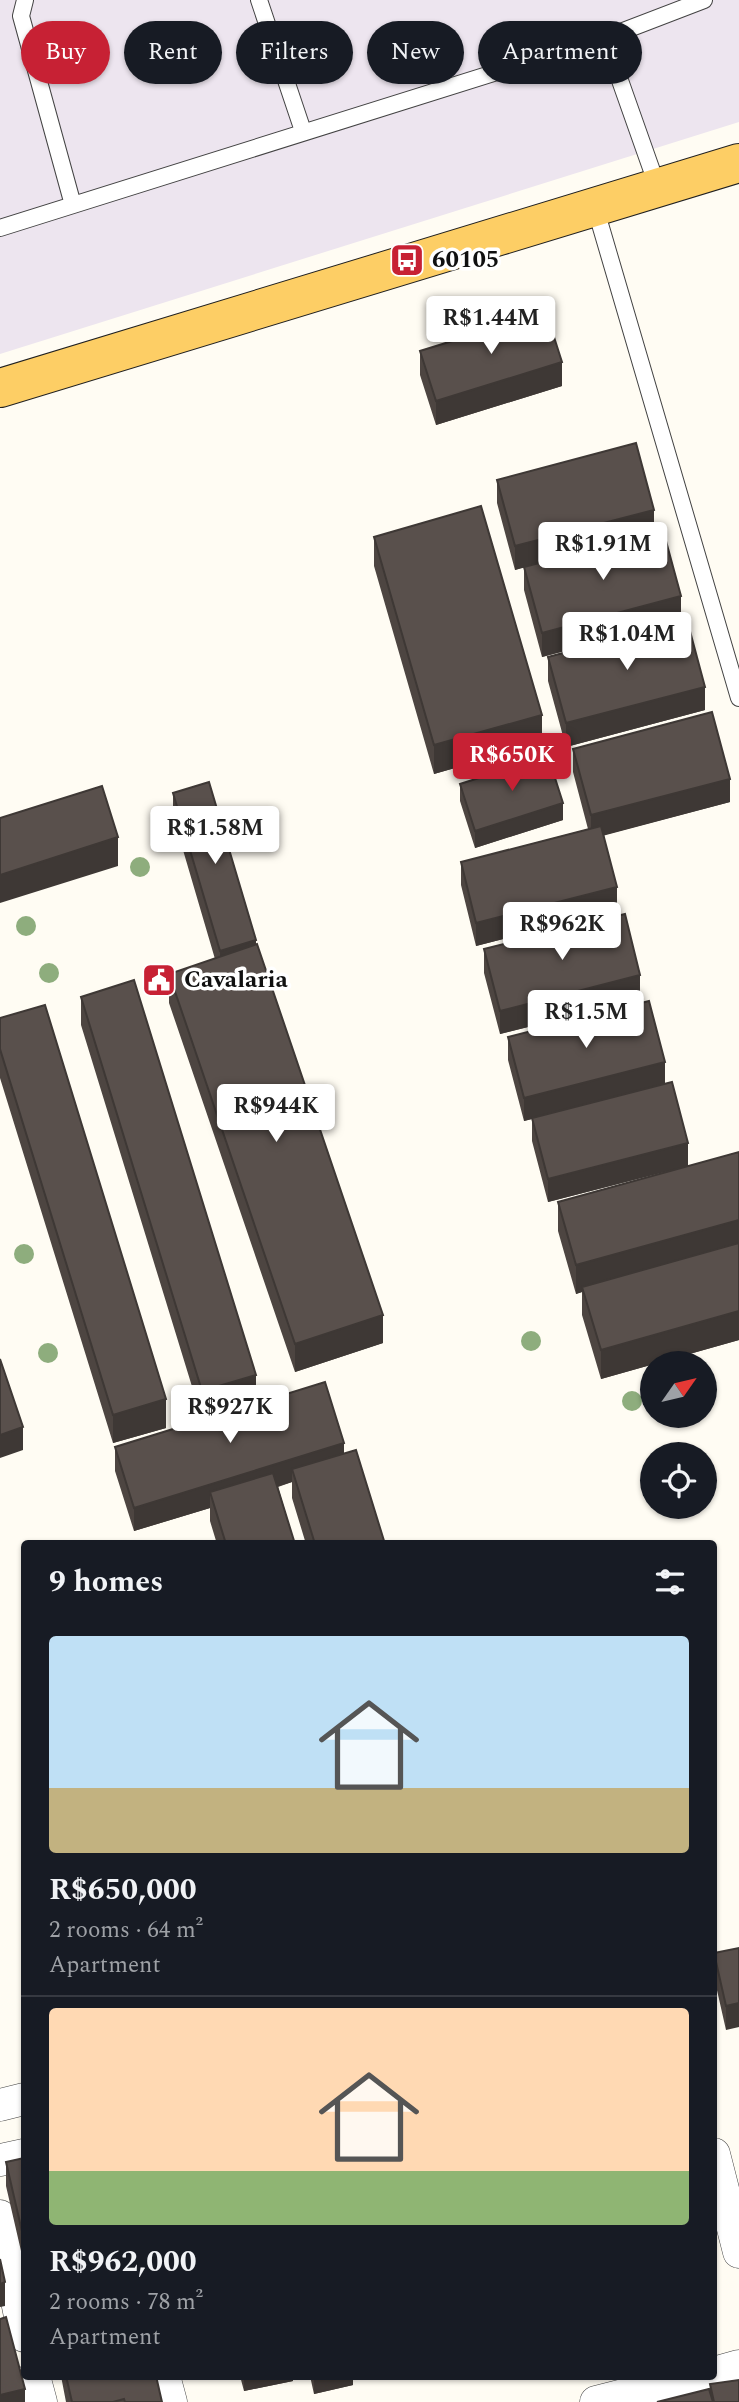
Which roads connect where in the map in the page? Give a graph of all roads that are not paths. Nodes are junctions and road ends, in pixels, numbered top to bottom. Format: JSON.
{"nodes":[{"id":1,"x":25,"y":0,"type":"edge"},
{"id":2,"x":259,"y":0,"type":"edge"},
{"id":3,"x":704,"y":0,"type":"edge"},
{"id":4,"x":642,"y":24,"type":"edge"},
{"id":5,"x":478,"y":77,"type":"edge"},
{"id":6,"x":621,"y":84,"type":"edge"},
{"id":7,"x":303,"y":131,"type":"junction"},
{"id":8,"x":739,"y":163,"type":"edge"},
{"id":9,"x":658,"y":188,"type":"junction"},
{"id":10,"x":73,"y":205,"type":"junction"},
{"id":11,"x":595,"y":207,"type":"junction"},
{"id":12,"x":0,"y":228,"type":"edge"},
{"id":13,"x":0,"y":388,"type":"edge"},
{"id":14,"x":739,"y":698,"type":"edge"},
{"id":15,"x":21,"y":2100,"type":"edge"},
{"id":16,"x":0,"y":2105,"type":"edge"},
{"id":17,"x":21,"y":2156,"type":"edge"},
{"id":18,"x":0,"y":2160,"type":"edge"},
{"id":19,"x":717,"y":2166,"type":"edge"},
{"id":20,"x":0,"y":2216,"type":"edge"},
{"id":21,"x":739,"y":2252,"type":"edge"},
{"id":22,"x":21,"y":2321,"type":"edge"},
{"id":23,"x":739,"y":2366,"type":"edge"},
{"id":24,"x":717,"y":2372,"type":"edge"},
{"id":25,"x":35,"y":2380,"type":"edge"},
{"id":26,"x":165,"y":2380,"type":"edge"},
{"id":27,"x":682,"y":2380,"type":"edge"},
{"id":28,"x":40,"y":2402,"type":"edge"},
{"id":29,"x":171,"y":2402,"type":"edge"},
{"id":30,"x":596,"y":2402,"type":"edge"}],
"edges":[{"from":1,"to":10,"type":"lane"},
{"from":2,"to":7,"type":"lane"},
{"from":3,"to":4,"type":"lane"},
{"from":5,"to":7,"type":"lane"},
{"from":6,"to":9,"type":"lane"},
{"from":7,"to":10,"type":"lane"},
{"from":8,"to":9,"type":"main road"},
{"from":9,"to":11,"type":"main road"},
{"from":10,"to":12,"type":"lane"},
{"from":11,"to":13,"type":"main road"},
{"from":11,"to":14,"type":"lane"},
{"from":15,"to":16,"type":"street"},
{"from":17,"to":18,"type":"street"},
{"from":19,"to":21,"type":"street"},
{"from":20,"to":22,"type":"street"},
{"from":23,"to":24,"type":"street"},
{"from":25,"to":28,"type":"street"},
{"from":26,"to":29,"type":"street"},
{"from":27,"to":30,"type":"street"}]}
